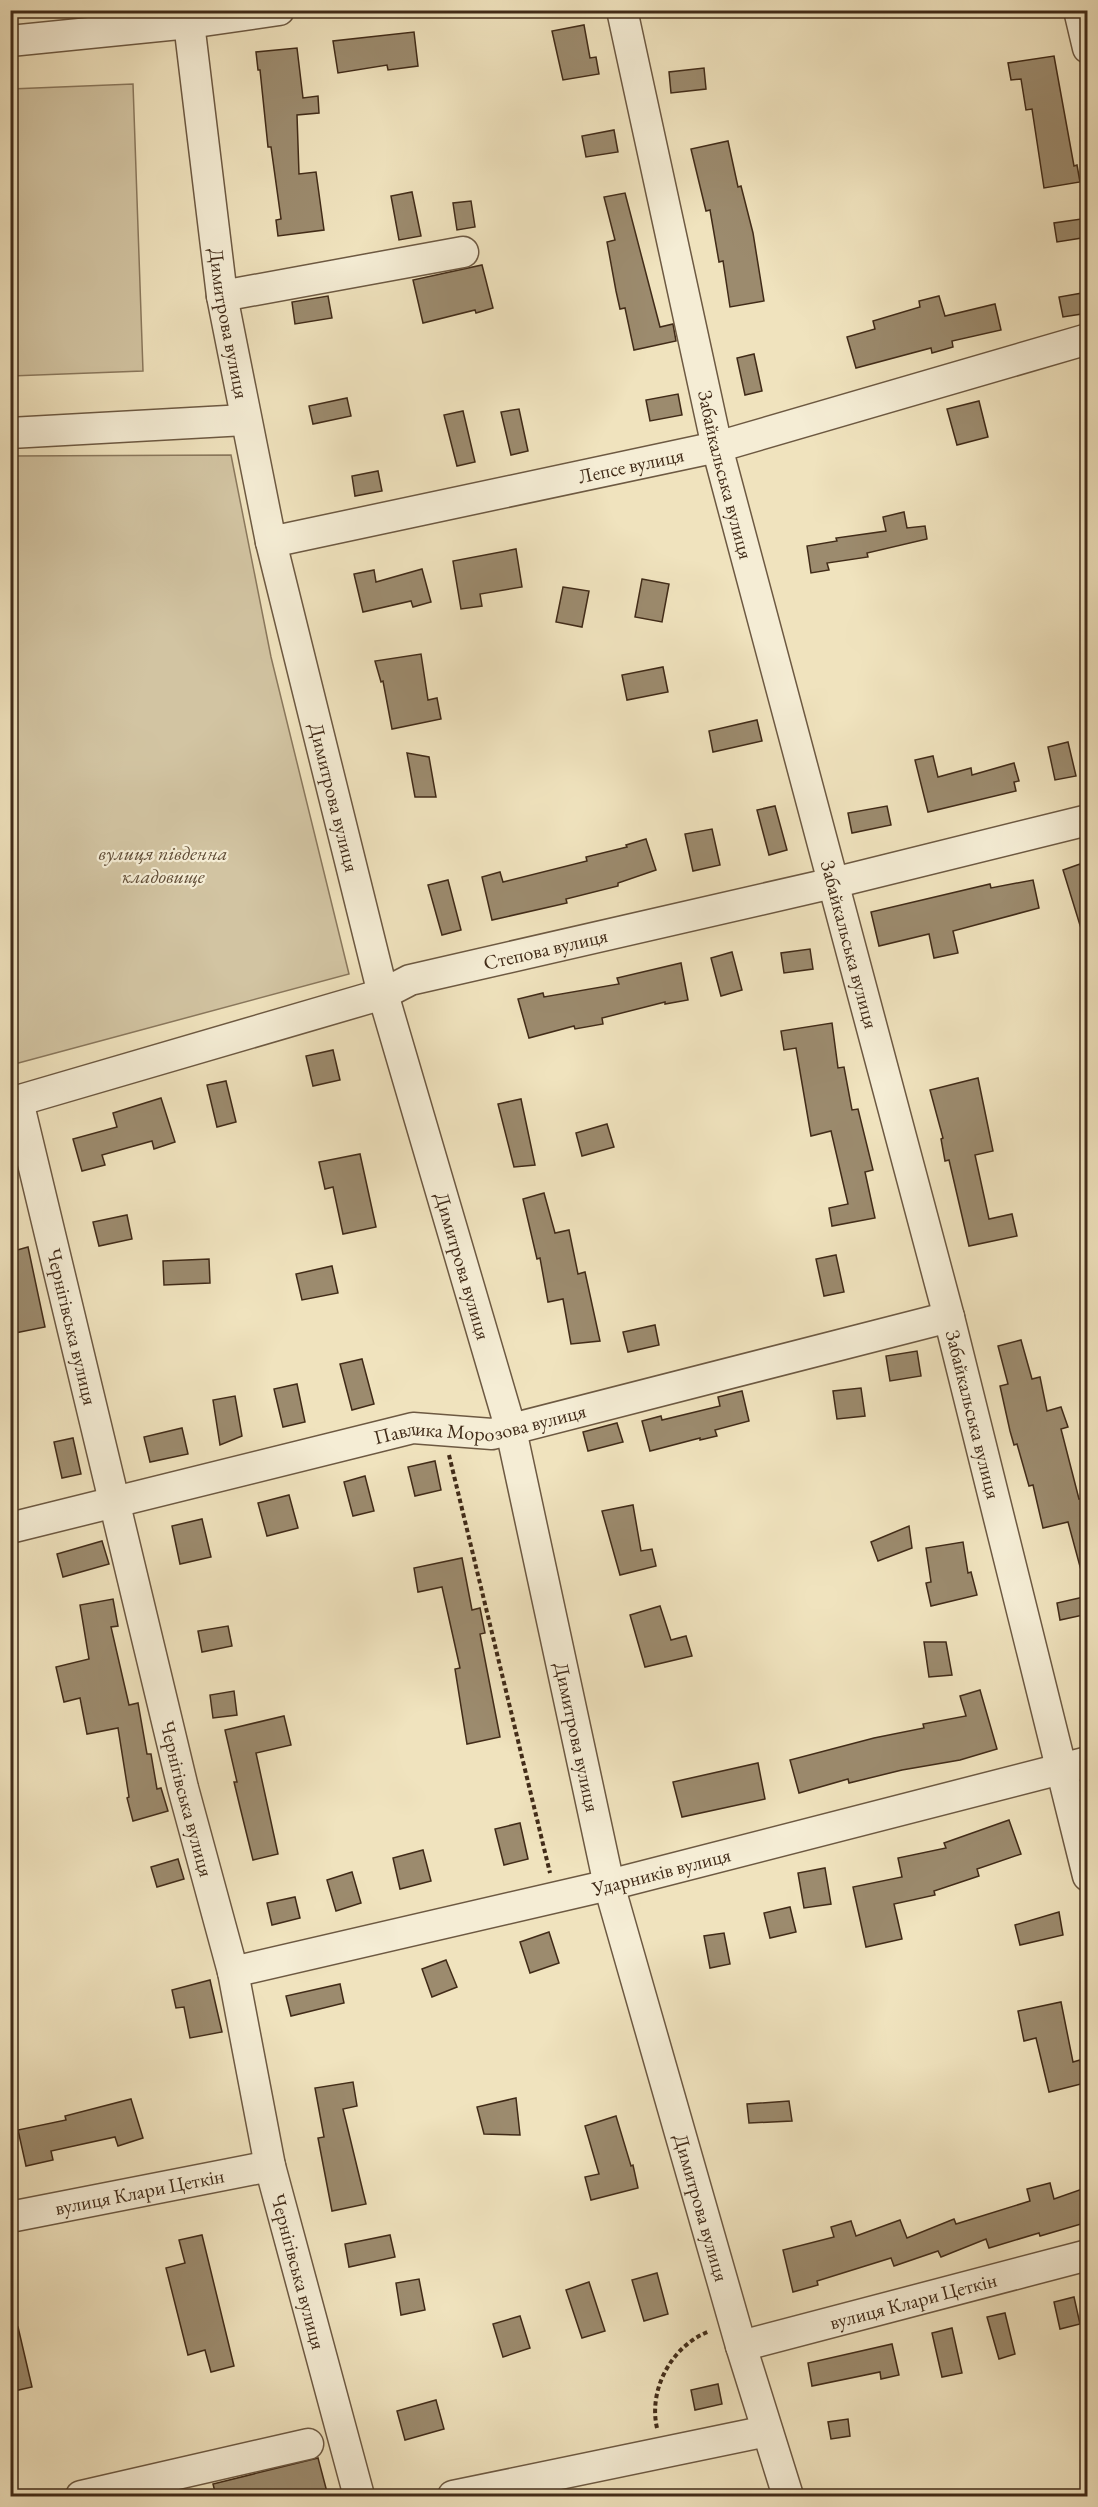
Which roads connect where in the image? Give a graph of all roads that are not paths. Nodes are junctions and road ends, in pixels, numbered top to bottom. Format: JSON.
{"nodes":[{"id":1,"x":279,"y":10,"type":"edge"},
{"id":2,"x":622,"y":10,"type":"edge"},
{"id":3,"x":1079,"y":10,"type":"edge"},
{"id":4,"x":189,"y":23,"type":"junction"},
{"id":5,"x":10,"y":41,"type":"edge"},
{"id":6,"x":1088,"y":48,"type":"edge"},
{"id":7,"x":463,"y":252,"type":"dead end"},
{"id":8,"x":222,"y":296,"type":"junction"},
{"id":9,"x":1088,"y":339,"type":"edge"},
{"id":10,"x":245,"y":420,"type":"junction"},
{"id":11,"x":10,"y":433,"type":"edge"},
{"id":12,"x":717,"y":447,"type":"junction"},
{"id":13,"x":271,"y":542,"type":"junction"},
{"id":14,"x":1088,"y":820,"type":"edge"},
{"id":15,"x":833,"y":884,"type":"junction"},
{"id":16,"x":383,"y":994,"type":"junction"},
{"id":17,"x":14,"y":1102,"type":"edge"},
{"id":18,"x":949,"y":1317,"type":"junction"},
{"id":19,"x":511,"y":1430,"type":"junction"},
{"id":20,"x":116,"y":1502,"type":"junction"},
{"id":21,"x":10,"y":1528,"type":"edge"},
{"id":22,"x":1075,"y":1765,"type":"edge"},
{"id":23,"x":1088,"y":1876,"type":"edge"},
{"id":24,"x":609,"y":1885,"type":"junction"},
{"id":25,"x":233,"y":1972,"type":"junction"},
{"id":26,"x":270,"y":2166,"type":"junction"},
{"id":27,"x":10,"y":2217,"type":"edge"},
{"id":28,"x":1088,"y":2255,"type":"edge"},
{"id":29,"x":738,"y":2334,"type":"junction"},
{"id":30,"x":767,"y":2431,"type":"junction"},
{"id":31,"x":308,"y":2444,"type":"dead end"},
{"id":32,"x":81,"y":2496,"type":"edge"},
{"id":33,"x":360,"y":2496,"type":"edge"},
{"id":34,"x":453,"y":2496,"type":"edge"},
{"id":35,"x":788,"y":2496,"type":"edge"}],
"edges":[{"from":1,"to":4,"type":"street"},
{"from":2,"to":12,"type":"street","name":"Забайкальська вулиця"},
{"from":3,"to":6,"type":"street"},
{"from":4,"to":5,"type":"street"},
{"from":4,"to":8,"type":"street","name":"Димитрова вулиця"},
{"from":7,"to":8,"type":"street"},
{"from":8,"to":10,"type":"street","name":"Димитрова вулиця"},
{"from":9,"to":12,"type":"street","name":"Лепсе вулиця"},
{"from":10,"to":11,"type":"street"},
{"from":10,"to":13,"type":"street","name":"Димитрова вулиця"},
{"from":12,"to":13,"type":"street","name":"Лепсе вулиця"},
{"from":12,"to":15,"type":"street","name":"Забайкальська вулиця"},
{"from":13,"to":16,"type":"street","name":"Димитрова вулиця"},
{"from":14,"to":15,"type":"street","name":"Степова вулиця"},
{"from":15,"to":16,"type":"street","name":"Степова вулиця"},
{"from":15,"to":18,"type":"street","name":"Забайкальська вулиця"},
{"from":16,"to":17,"type":"street","name":"Степова вулиця"},
{"from":16,"to":19,"type":"street","name":"Димитрова вулиця"},
{"from":17,"to":20,"type":"street","name":"Чернігівська вулиця"},
{"from":18,"to":19,"type":"street","name":"Павлика Морозова вулиця"},
{"from":18,"to":22,"type":"street","name":"Забайкальська вулиця"},
{"from":19,"to":20,"type":"street","name":"Павлика Морозова вулиця"},
{"from":19,"to":24,"type":"street","name":"Димитрова вулиця"},
{"from":20,"to":21,"type":"street","name":"Павлика Морозова вулиця"},
{"from":20,"to":25,"type":"street","name":"Чернігівська вулиця"},
{"from":22,"to":23,"type":"street","name":"Забайкальська вулиця"},
{"from":22,"to":24,"type":"street","name":"Ударників вулиця"},
{"from":24,"to":25,"type":"street","name":"Ударників вулиця"},
{"from":24,"to":29,"type":"street","name":"Димитрова вулиця"},
{"from":25,"to":26,"type":"street","name":"Чернігівська вулиця"},
{"from":26,"to":27,"type":"street","name":"вулиця Клари Цеткін"},
{"from":26,"to":33,"type":"street","name":"Чернігівська вулиця"},
{"from":28,"to":29,"type":"street","name":"вулиця Клари Цеткін"},
{"from":29,"to":30,"type":"street","name":"Димитрова вулиця"},
{"from":30,"to":34,"type":"street"},
{"from":30,"to":35,"type":"street","name":"Димитрова вулиця"},
{"from":31,"to":32,"type":"street"}]}
